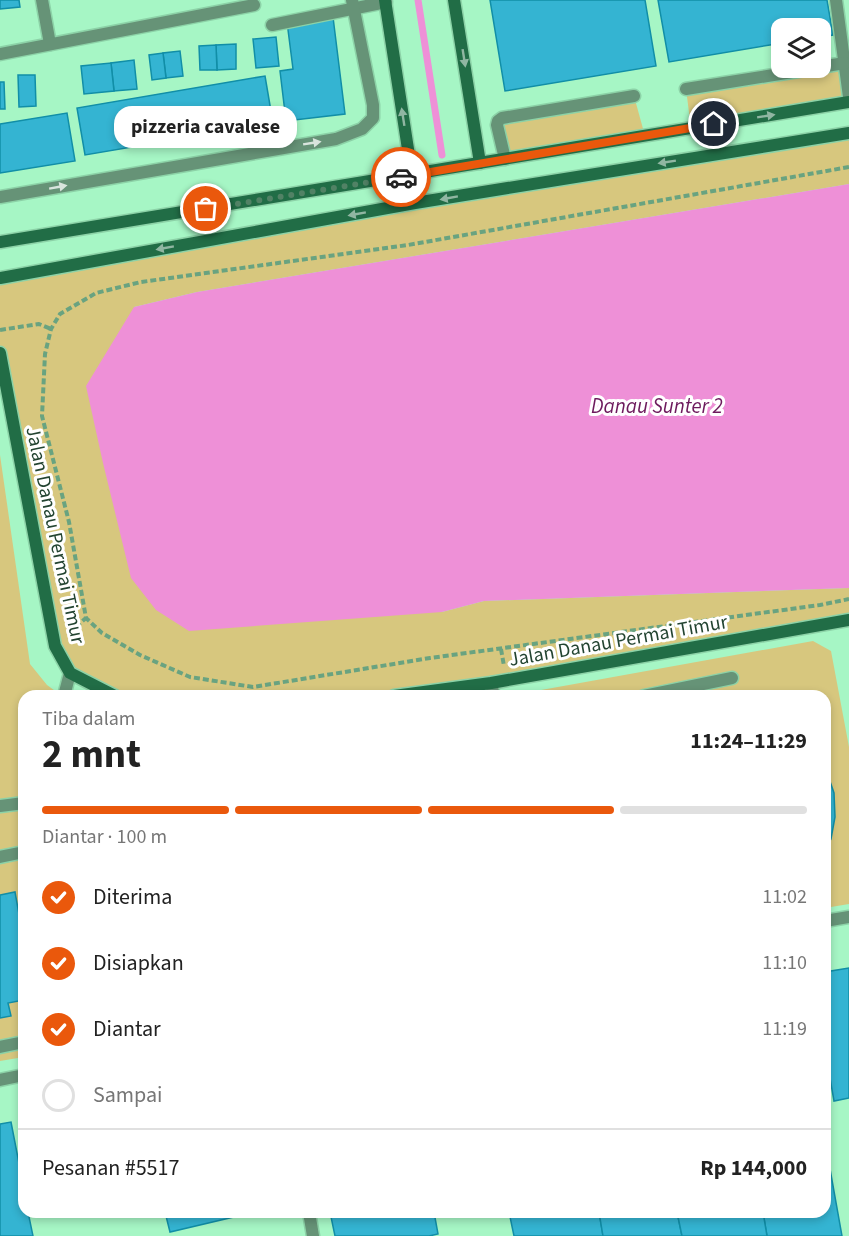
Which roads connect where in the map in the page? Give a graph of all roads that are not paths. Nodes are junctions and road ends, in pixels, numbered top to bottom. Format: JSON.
{"nodes":[{"id":1,"x":42,"y":0,"type":"edge"},
{"id":2,"x":454,"y":0,"type":"edge"},
{"id":3,"x":836,"y":0,"type":"edge"},
{"id":4,"x":386,"y":1,"type":"edge"},
{"id":5,"x":353,"y":4,"type":"edge"},
{"id":6,"x":254,"y":5,"type":"dead end"},
{"id":7,"x":272,"y":25,"type":"dead end"},
{"id":8,"x":50,"y":45,"type":"junction"},
{"id":9,"x":0,"y":54,"type":"edge"},
{"id":10,"x":845,"y":63,"type":"junction"},
{"id":11,"x":831,"y":65,"type":"edge"},
{"id":12,"x":771,"y":75,"type":"edge"},
{"id":13,"x":686,"y":89,"type":"dead end"},
{"id":14,"x":634,"y":96,"type":"dead end"},
{"id":15,"x":849,"y":97,"type":"edge"},
{"id":16,"x":849,"y":102,"type":"edge"},
{"id":17,"x":849,"y":133,"type":"edge"},
{"id":18,"x":505,"y":159,"type":"junction"},
{"id":19,"x":480,"y":163,"type":"junction"},
{"id":20,"x":418,"y":174,"type":"junction"},
{"id":21,"x":0,"y":197,"type":"edge"},
{"id":22,"x":0,"y":242,"type":"edge"},
{"id":23,"x":0,"y":278,"type":"edge"},
{"id":24,"x":0,"y":353,"type":"edge"},
{"id":25,"x":849,"y":620,"type":"edge"},
{"id":26,"x":70,"y":673,"type":"junction"},
{"id":27,"x":732,"y":678,"type":"dead end"},
{"id":28,"x":491,"y":683,"type":"junction"},
{"id":29,"x":66,"y":690,"type":"edge"},
{"id":30,"x":103,"y":690,"type":"edge"},
{"id":31,"x":439,"y":690,"type":"edge"},
{"id":32,"x":493,"y":690,"type":"edge"},
{"id":33,"x":673,"y":690,"type":"edge"},
{"id":34,"x":18,"y":804,"type":"edge"},
{"id":35,"x":0,"y":807,"type":"edge"},
{"id":36,"x":18,"y":853,"type":"edge"},
{"id":37,"x":0,"y":856,"type":"edge"},
{"id":38,"x":849,"y":916,"type":"edge"},
{"id":39,"x":831,"y":920,"type":"edge"},
{"id":40,"x":18,"y":1043,"type":"edge"},
{"id":41,"x":0,"y":1047,"type":"edge"},
{"id":42,"x":18,"y":1076,"type":"edge"},
{"id":43,"x":0,"y":1080,"type":"edge"},
{"id":44,"x":310,"y":1218,"type":"edge"},
{"id":45,"x":313,"y":1236,"type":"edge"}],
"edges":[{"from":1,"to":8,"type":"street"},
{"from":2,"to":19,"type":"street","one_way":true},
{"from":3,"to":10,"type":"street"},
{"from":4,"to":5,"type":"street"},
{"from":20,"to":4,"type":"street","one_way":true},
{"from":5,"to":7,"type":"street"},
{"from":21,"to":5,"type":"street","one_way":true},
{"from":6,"to":8,"type":"street"},
{"from":8,"to":9,"type":"street"},
{"from":10,"to":11,"type":"street"},
{"from":10,"to":15,"type":"street"},
{"from":12,"to":13,"type":"street"},
{"from":14,"to":18,"type":"street"},
{"from":18,"to":16,"type":"street","one_way":true},
{"from":17,"to":23,"type":"street","one_way":true},
{"from":18,"to":19,"type":"street"},
{"from":19,"to":20,"type":"street"},
{"from":20,"to":22,"type":"street"},
{"from":24,"to":26,"type":"street","name":"Jalan Danau Permai Timur"},
{"from":25,"to":28,"type":"street","name":"Jalan Danau Permai Timur"},
{"from":26,"to":29,"type":"street"},
{"from":26,"to":30,"type":"street","name":"Jalan Danau Permai Timur"},
{"from":27,"to":33,"type":"street"},
{"from":28,"to":31,"type":"street","name":"Jalan Danau Permai Timur"},
{"from":28,"to":32,"type":"street"},
{"from":34,"to":35,"type":"street"},
{"from":36,"to":37,"type":"street"},
{"from":38,"to":39,"type":"street"},
{"from":40,"to":41,"type":"street"},
{"from":42,"to":43,"type":"street"},
{"from":44,"to":45,"type":"street"}]}
